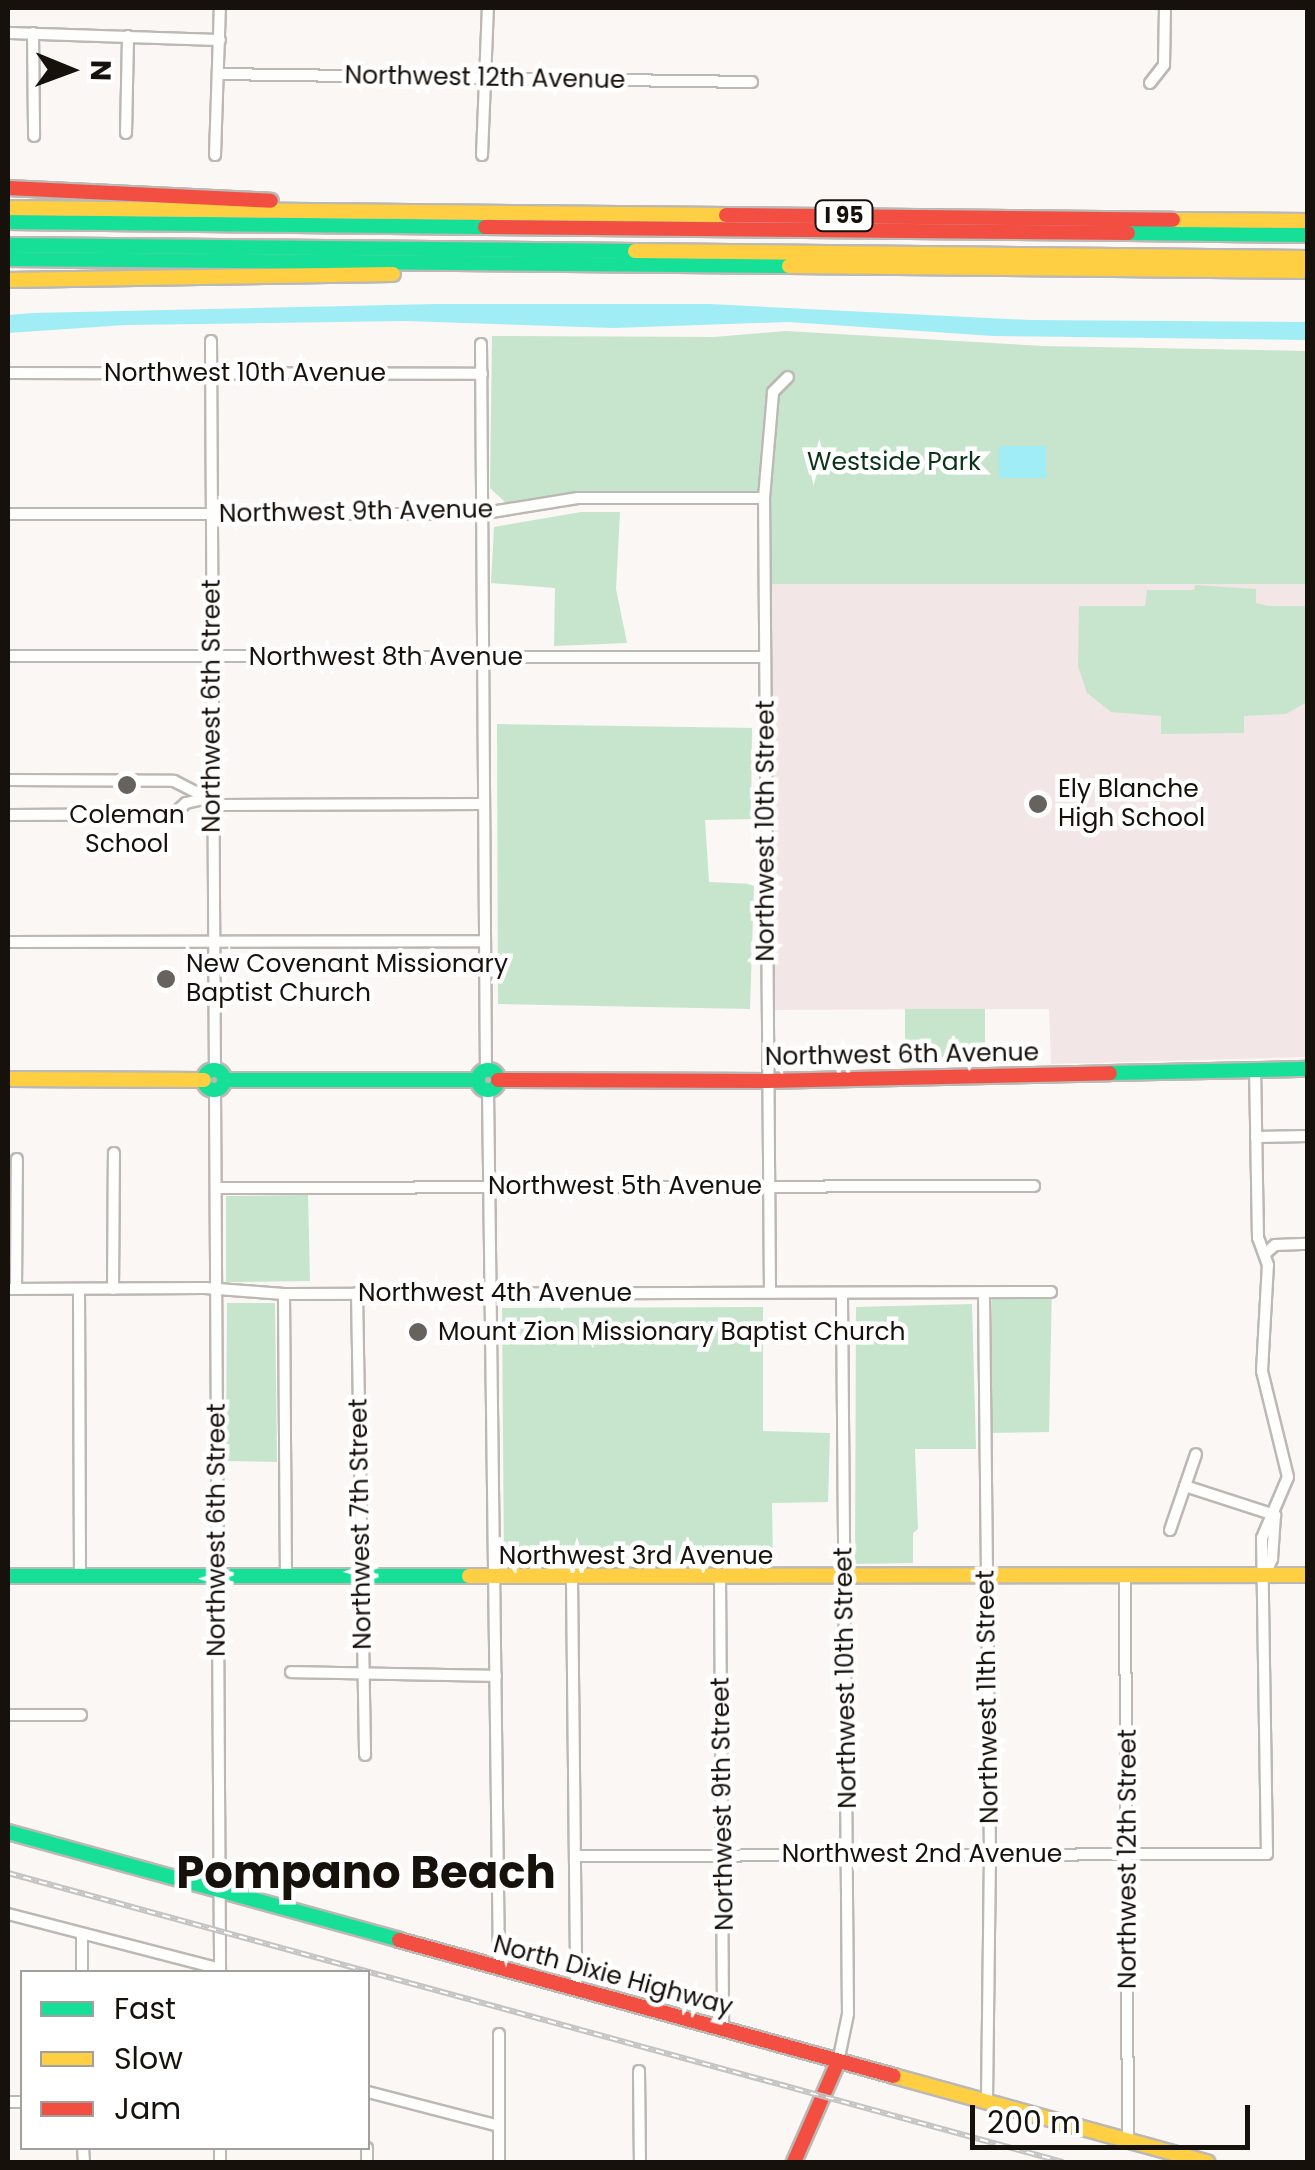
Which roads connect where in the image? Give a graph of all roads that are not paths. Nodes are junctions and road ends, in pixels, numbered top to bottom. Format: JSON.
{"nodes":[{"id":1,"x":220,"y":8,"type":"edge"},
{"id":2,"x":488,"y":8,"type":"edge"},
{"id":3,"x":1164,"y":8,"type":"edge"},
{"id":4,"x":8,"y":33,"type":"edge"},
{"id":5,"x":34,"y":33,"type":"junction"},
{"id":6,"x":128,"y":36,"type":"junction"},
{"id":7,"x":220,"y":40,"type":"junction"},
{"id":8,"x":218,"y":74,"type":"junction"},
{"id":9,"x":483,"y":78,"type":"junction"},
{"id":10,"x":752,"y":82,"type":"dead end"},
{"id":11,"x":1150,"y":82,"type":"dead end"},
{"id":12,"x":126,"y":132,"type":"dead end"},
{"id":13,"x":34,"y":136,"type":"dead end"},
{"id":14,"x":215,"y":155,"type":"dead end"},
{"id":15,"x":482,"y":155,"type":"dead end"},
{"id":16,"x":8,"y":188,"type":"edge"},
{"id":17,"x":8,"y":208,"type":"edge"},
{"id":18,"x":380,"y":212,"type":"junction"},
{"id":19,"x":1308,"y":220,"type":"edge"},
{"id":20,"x":8,"y":222,"type":"edge"},
{"id":21,"x":1308,"y":235,"type":"edge"},
{"id":22,"x":8,"y":245,"type":"edge"},
{"id":23,"x":1308,"y":258,"type":"edge"},
{"id":24,"x":8,"y":259,"type":"edge"},
{"id":25,"x":498,"y":263,"type":"junction"},
{"id":26,"x":1308,"y":271,"type":"edge"},
{"id":27,"x":8,"y":280,"type":"edge"},
{"id":28,"x":211,"y":341,"type":"dead end"},
{"id":29,"x":481,"y":344,"type":"dead end"},
{"id":30,"x":212,"y":371,"type":"junction"},
{"id":31,"x":8,"y":373,"type":"edge"},
{"id":32,"x":482,"y":374,"type":"junction"},
{"id":33,"x":788,"y":378,"type":"dead end"},
{"id":34,"x":764,"y":498,"type":"junction"},
{"id":35,"x":210,"y":513,"type":"junction"},
{"id":36,"x":8,"y":514,"type":"edge"},
{"id":37,"x":479,"y":514,"type":"junction"},
{"id":38,"x":8,"y":656,"type":"edge"},
{"id":39,"x":481,"y":656,"type":"junction"},
{"id":40,"x":212,"y":658,"type":"junction"},
{"id":41,"x":765,"y":658,"type":"junction"},
{"id":42,"x":8,"y":780,"type":"edge"},
{"id":43,"x":212,"y":796,"type":"junction"},
{"id":44,"x":482,"y":804,"type":"junction"},
{"id":45,"x":8,"y":815,"type":"edge"},
{"id":46,"x":213,"y":940,"type":"junction"},
{"id":47,"x":484,"y":941,"type":"junction"},
{"id":48,"x":8,"y":942,"type":"edge"},
{"id":49,"x":1308,"y":1069,"type":"edge"},
{"id":50,"x":1255,"y":1070,"type":"junction"},
{"id":51,"x":8,"y":1079,"type":"edge"},
{"id":52,"x":214,"y":1080,"type":"junction"},
{"id":53,"x":488,"y":1080,"type":"junction"},
{"id":54,"x":767,"y":1081,"type":"junction"},
{"id":55,"x":1308,"y":1136,"type":"edge"},
{"id":56,"x":1256,"y":1137,"type":"junction"},
{"id":57,"x":114,"y":1152,"type":"dead end"},
{"id":58,"x":18,"y":1159,"type":"dead end"},
{"id":59,"x":770,"y":1185,"type":"junction"},
{"id":60,"x":489,"y":1186,"type":"junction"},
{"id":61,"x":1034,"y":1186,"type":"dead end"},
{"id":62,"x":216,"y":1188,"type":"junction"},
{"id":63,"x":1308,"y":1244,"type":"edge"},
{"id":64,"x":1266,"y":1253,"type":"junction"},
{"id":65,"x":12,"y":1289,"type":"edge"},
{"id":66,"x":79,"y":1289,"type":"junction"},
{"id":67,"x":113,"y":1289,"type":"junction"},
{"id":68,"x":216,"y":1292,"type":"junction"},
{"id":69,"x":489,"y":1292,"type":"junction"},
{"id":70,"x":770,"y":1292,"type":"junction"},
{"id":71,"x":1051,"y":1292,"type":"dead end"},
{"id":72,"x":357,"y":1293,"type":"junction"},
{"id":73,"x":984,"y":1293,"type":"junction"},
{"id":74,"x":284,"y":1294,"type":"junction"},
{"id":75,"x":842,"y":1294,"type":"junction"},
{"id":76,"x":1196,"y":1454,"type":"dead end"},
{"id":77,"x":1185,"y":1486,"type":"junction"},
{"id":78,"x":1275,"y":1515,"type":"junction"},
{"id":79,"x":1170,"y":1530,"type":"dead end"},
{"id":80,"x":1265,"y":1575,"type":"junction"},
{"id":81,"x":1308,"y":1575,"type":"edge"},
{"id":82,"x":8,"y":1576,"type":"edge"},
{"id":83,"x":80,"y":1576,"type":"junction"},
{"id":84,"x":217,"y":1576,"type":"junction"},
{"id":85,"x":286,"y":1576,"type":"junction"},
{"id":86,"x":360,"y":1576,"type":"junction"},
{"id":87,"x":1125,"y":1577,"type":"junction"},
{"id":88,"x":572,"y":1578,"type":"junction"},
{"id":89,"x":720,"y":1578,"type":"junction"},
{"id":90,"x":844,"y":1578,"type":"junction"},
{"id":91,"x":985,"y":1578,"type":"junction"},
{"id":92,"x":495,"y":1579,"type":"junction"},
{"id":93,"x":291,"y":1672,"type":"dead end"},
{"id":94,"x":364,"y":1672,"type":"junction"},
{"id":95,"x":496,"y":1676,"type":"junction"},
{"id":96,"x":8,"y":1715,"type":"edge"},
{"id":97,"x":81,"y":1715,"type":"dead end"},
{"id":98,"x":365,"y":1755,"type":"dead end"},
{"id":99,"x":8,"y":1832,"type":"edge"},
{"id":100,"x":848,"y":1854,"type":"junction"},
{"id":101,"x":990,"y":1854,"type":"junction"},
{"id":102,"x":1128,"y":1854,"type":"junction"},
{"id":103,"x":726,"y":1855,"type":"junction"},
{"id":104,"x":576,"y":1856,"type":"junction"},
{"id":105,"x":221,"y":1891,"type":"junction"},
{"id":106,"x":8,"y":1914,"type":"edge"},
{"id":107,"x":82,"y":1934,"type":"junction"},
{"id":108,"x":499,"y":1968,"type":"junction"},
{"id":109,"x":82,"y":1970,"type":"edge"},
{"id":110,"x":216,"y":1970,"type":"edge"},
{"id":111,"x":220,"y":1970,"type":"edge"},
{"id":112,"x":576,"y":1989,"type":"junction"},
{"id":113,"x":724,"y":2029,"type":"junction"},
{"id":114,"x":499,"y":2034,"type":"dead end"},
{"id":115,"x":838,"y":2062,"type":"junction"},
{"id":116,"x":639,"y":2072,"type":"dead end"},
{"id":117,"x":370,"y":2093,"type":"edge"},
{"id":118,"x":987,"y":2102,"type":"junction"},
{"id":119,"x":499,"y":2126,"type":"junction"},
{"id":120,"x":1128,"y":2140,"type":"junction"},
{"id":121,"x":500,"y":2162,"type":"edge"},
{"id":122,"x":640,"y":2162,"type":"edge"},
{"id":123,"x":794,"y":2162,"type":"edge"},
{"id":124,"x":1207,"y":2162,"type":"edge"}],
"edges":[{"from":1,"to":7,"type":"street"},
{"from":2,"to":9,"type":"street"},
{"from":3,"to":11,"type":"street"},
{"from":4,"to":5,"type":"street"},
{"from":5,"to":6,"type":"street"},
{"from":5,"to":13,"type":"street"},
{"from":6,"to":7,"type":"street"},
{"from":6,"to":12,"type":"street"},
{"from":7,"to":8,"type":"street"},
{"from":8,"to":9,"type":"street","name":"Northwest 12th Avenue"},
{"from":8,"to":14,"type":"street"},
{"from":9,"to":10,"type":"street","name":"Northwest 12th Avenue"},
{"from":9,"to":15,"type":"street"},
{"from":16,"to":18,"type":"main road"},
{"from":17,"to":18,"type":"main road","number":"I 95"},
{"from":18,"to":19,"type":"main road","number":"I 95"},
{"from":20,"to":21,"type":"main road"},
{"from":22,"to":23,"type":"main road"},
{"from":24,"to":25,"type":"main road","number":"I 95"},
{"from":25,"to":26,"type":"main road","number":"I 95"},
{"from":25,"to":27,"type":"main road"},
{"from":28,"to":30,"type":"street","name":"Northwest 6th Street"},
{"from":29,"to":32,"type":"street"},
{"from":30,"to":31,"type":"street","name":"Northwest 10th Avenue"},
{"from":30,"to":32,"type":"street","name":"Northwest 10th Avenue"},
{"from":30,"to":35,"type":"street","name":"Northwest 6th Street"},
{"from":32,"to":37,"type":"street"},
{"from":33,"to":34,"type":"street","name":"Northwest 10th Street"},
{"from":34,"to":37,"type":"street","name":"Northwest 9th Avenue"},
{"from":34,"to":41,"type":"street","name":"Northwest 10th Street"},
{"from":35,"to":36,"type":"street","name":"Northwest 9th Avenue"},
{"from":35,"to":37,"type":"street","name":"Northwest 9th Avenue"},
{"from":35,"to":40,"type":"street","name":"Northwest 6th Street"},
{"from":37,"to":39,"type":"street"},
{"from":38,"to":40,"type":"street","name":"Northwest 8th Avenue"},
{"from":39,"to":40,"type":"street","name":"Northwest 8th Avenue"},
{"from":39,"to":41,"type":"street","name":"Northwest 8th Avenue"},
{"from":39,"to":44,"type":"street"},
{"from":40,"to":43,"type":"street","name":"Northwest 6th Street"},
{"from":41,"to":54,"type":"street","name":"Northwest 10th Street"},
{"from":42,"to":43,"type":"street"},
{"from":43,"to":44,"type":"street"},
{"from":43,"to":45,"type":"street"},
{"from":43,"to":46,"type":"street","name":"Northwest 6th Street"},
{"from":44,"to":47,"type":"street"},
{"from":46,"to":47,"type":"street"},
{"from":46,"to":48,"type":"street"},
{"from":46,"to":52,"type":"street","name":"Northwest 6th Street"},
{"from":47,"to":53,"type":"street"},
{"from":49,"to":50,"type":"main road","name":"Northwest 6th Avenue"},
{"from":50,"to":54,"type":"main road","name":"Northwest 6th Avenue"},
{"from":50,"to":56,"type":"street"},
{"from":51,"to":52,"type":"main road","name":"Northwest 6th Avenue"},
{"from":52,"to":53,"type":"main road","name":"Northwest 6th Avenue"},
{"from":52,"to":62,"type":"street","name":"Northwest 6th Street"},
{"from":53,"to":54,"type":"main road","name":"Northwest 6th Avenue"},
{"from":53,"to":60,"type":"street"},
{"from":54,"to":59,"type":"street","name":"Northwest 10th Street"},
{"from":55,"to":56,"type":"street"},
{"from":56,"to":64,"type":"street"},
{"from":57,"to":67,"type":"street"},
{"from":58,"to":65,"type":"street"},
{"from":59,"to":60,"type":"street","name":"Northwest 5th Avenue"},
{"from":59,"to":61,"type":"street","name":"Northwest 5th Avenue"},
{"from":59,"to":70,"type":"street","name":"Northwest 10th Street"},
{"from":60,"to":62,"type":"street","name":"Northwest 5th Avenue"},
{"from":60,"to":69,"type":"street"},
{"from":62,"to":68,"type":"street","name":"Northwest 6th Street"},
{"from":63,"to":64,"type":"street"},
{"from":64,"to":78,"type":"street"},
{"from":65,"to":66,"type":"street","name":"Northwest 4th Avenue"},
{"from":66,"to":67,"type":"street","name":"Northwest 4th Avenue"},
{"from":66,"to":83,"type":"street"},
{"from":67,"to":68,"type":"street","name":"Northwest 4th Avenue"},
{"from":68,"to":74,"type":"street","name":"Northwest 4th Avenue"},
{"from":68,"to":84,"type":"street","name":"Northwest 6th Street"},
{"from":69,"to":70,"type":"street","name":"Northwest 4th Avenue"},
{"from":69,"to":72,"type":"street","name":"Northwest 4th Avenue"},
{"from":69,"to":92,"type":"street"},
{"from":70,"to":75,"type":"street","name":"Northwest 4th Avenue"},
{"from":71,"to":73,"type":"street","name":"Northwest 4th Avenue"},
{"from":72,"to":74,"type":"street","name":"Northwest 4th Avenue"},
{"from":72,"to":86,"type":"street","name":"Northwest 7th Street"},
{"from":73,"to":75,"type":"street","name":"Northwest 4th Avenue"},
{"from":73,"to":91,"type":"street","name":"Northwest 11th Street"},
{"from":74,"to":85,"type":"street"},
{"from":75,"to":90,"type":"street","name":"Northwest 10th Street"},
{"from":76,"to":77,"type":"street"},
{"from":77,"to":78,"type":"street"},
{"from":77,"to":79,"type":"street"},
{"from":78,"to":80,"type":"street"},
{"from":80,"to":81,"type":"main road","name":"Northwest 3rd Avenue"},
{"from":80,"to":87,"type":"main road","name":"Northwest 3rd Avenue"},
{"from":80,"to":102,"type":"street","name":"Northwest 2nd Avenue"},
{"from":82,"to":83,"type":"main road","name":"Northwest 3rd Avenue"},
{"from":83,"to":84,"type":"main road","name":"Northwest 3rd Avenue"},
{"from":84,"to":85,"type":"main road","name":"Northwest 3rd Avenue"},
{"from":84,"to":105,"type":"street","name":"Northwest 6th Street"},
{"from":85,"to":86,"type":"main road","name":"Northwest 3rd Avenue"},
{"from":86,"to":92,"type":"main road","name":"Northwest 3rd Avenue"},
{"from":86,"to":94,"type":"street","name":"Northwest 7th Street"},
{"from":87,"to":91,"type":"main road","name":"Northwest 3rd Avenue"},
{"from":87,"to":102,"type":"street","name":"Northwest 12th Street"},
{"from":88,"to":89,"type":"main road","name":"Northwest 3rd Avenue"},
{"from":88,"to":92,"type":"main road","name":"Northwest 3rd Avenue"},
{"from":88,"to":104,"type":"street"},
{"from":89,"to":90,"type":"main road","name":"Northwest 3rd Avenue"},
{"from":89,"to":103,"type":"street","name":"Northwest 9th Street"},
{"from":90,"to":91,"type":"main road","name":"Northwest 3rd Avenue"},
{"from":90,"to":100,"type":"street","name":"Northwest 10th Street"},
{"from":91,"to":101,"type":"street","name":"Northwest 11th Street"},
{"from":92,"to":95,"type":"street"},
{"from":93,"to":94,"type":"street"},
{"from":94,"to":95,"type":"street"},
{"from":94,"to":98,"type":"street","name":"Northwest 7th Street"},
{"from":95,"to":108,"type":"street"},
{"from":96,"to":97,"type":"street"},
{"from":99,"to":105,"type":"main road","name":"North Dixie Highway"},
{"from":100,"to":101,"type":"street","name":"Northwest 2nd Avenue"},
{"from":100,"to":103,"type":"street","name":"Northwest 2nd Avenue"},
{"from":100,"to":115,"type":"street","name":"Northwest 10th Street"},
{"from":101,"to":102,"type":"street","name":"Northwest 2nd Avenue"},
{"from":101,"to":118,"type":"street","name":"Northwest 11th Street"},
{"from":102,"to":120,"type":"street","name":"Northwest 12th Street"},
{"from":103,"to":104,"type":"street","name":"Northwest 2nd Avenue"},
{"from":103,"to":113,"type":"street","name":"Northwest 9th Street"},
{"from":104,"to":112,"type":"street"},
{"from":105,"to":108,"type":"main road","name":"North Dixie Highway"},
{"from":105,"to":111,"type":"street","name":"Northwest 6th Street"},
{"from":106,"to":107,"type":"street"},
{"from":107,"to":109,"type":"street"},
{"from":107,"to":110,"type":"street"},
{"from":108,"to":112,"type":"main road","name":"North Dixie Highway"},
{"from":112,"to":113,"type":"main road","name":"North Dixie Highway"},
{"from":113,"to":115,"type":"main road","name":"North Dixie Highway"},
{"from":114,"to":119,"type":"street"},
{"from":115,"to":118,"type":"main road","name":"North Dixie Highway"},
{"from":115,"to":123,"type":"main road"},
{"from":116,"to":122,"type":"street"},
{"from":117,"to":119,"type":"street"},
{"from":118,"to":120,"type":"main road","name":"North Dixie Highway"},
{"from":119,"to":121,"type":"street"},
{"from":120,"to":124,"type":"main road","name":"North Dixie Highway"}]}
